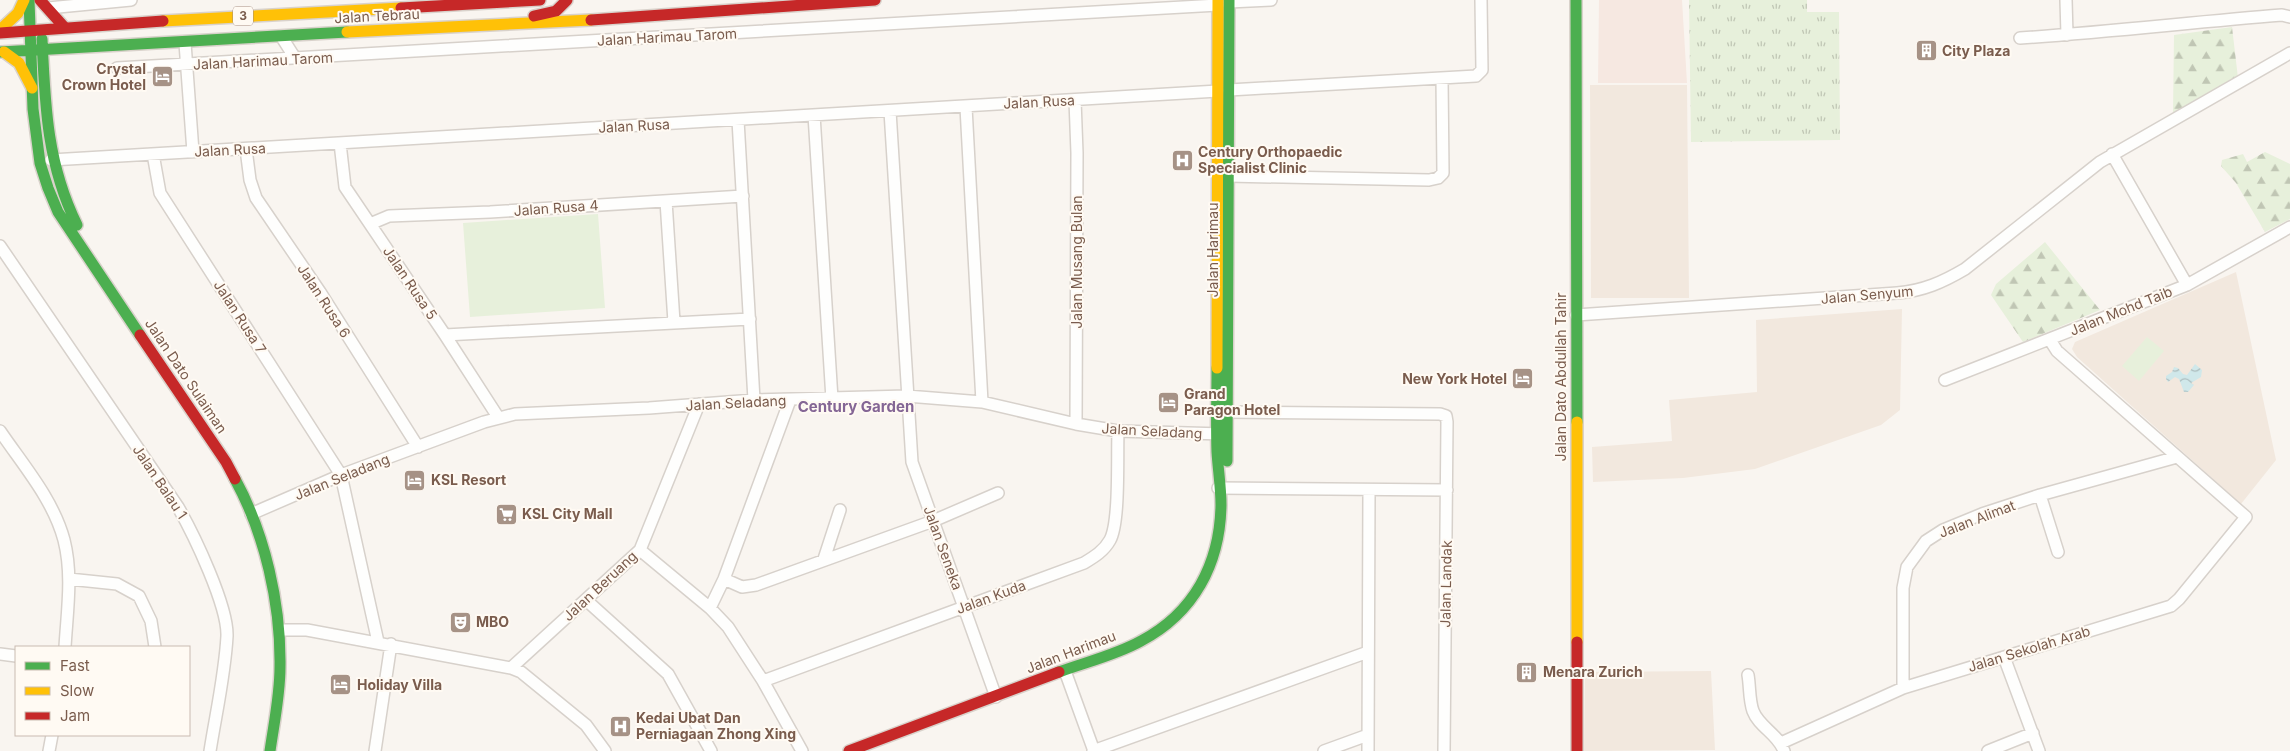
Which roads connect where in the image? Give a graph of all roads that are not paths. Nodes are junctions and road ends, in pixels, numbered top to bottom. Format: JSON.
{"nodes":[{"id":1,"x":24,"y":0,"type":"edge"},
{"id":2,"x":29,"y":0,"type":"edge"},
{"id":3,"x":131,"y":0,"type":"edge"},
{"id":4,"x":540,"y":0,"type":"edge"},
{"id":5,"x":875,"y":0,"type":"edge"},
{"id":6,"x":1105,"y":0,"type":"edge"},
{"id":7,"x":1271,"y":0,"type":"edge"},
{"id":8,"x":1481,"y":0,"type":"edge"},
{"id":9,"x":2066,"y":0,"type":"edge"},
{"id":10,"x":520,"y":1,"type":"edge"},
{"id":11,"x":572,"y":1,"type":"edge"},
{"id":12,"x":1576,"y":1,"type":"edge"},
{"id":13,"x":1223,"y":2,"type":"edge"},
{"id":14,"x":44,"y":4,"type":"edge"},
{"id":15,"x":590,"y":9,"type":"dead end"},
{"id":16,"x":1100,"y":12,"type":"junction"},
{"id":17,"x":18,"y":13,"type":"junction"},
{"id":18,"x":688,"y":13,"type":"junction"},
{"id":19,"x":0,"y":14,"type":"edge"},
{"id":20,"x":2290,"y":18,"type":"edge"},
{"id":21,"x":444,"y":26,"type":"junction"},
{"id":22,"x":65,"y":28,"type":"junction"},
{"id":23,"x":36,"y":30,"type":"junction"},
{"id":24,"x":0,"y":32,"type":"edge"},
{"id":25,"x":2067,"y":35,"type":"junction"},
{"id":26,"x":282,"y":36,"type":"junction"},
{"id":27,"x":2020,"y":38,"type":"dead end"},
{"id":28,"x":185,"y":42,"type":"junction"},
{"id":29,"x":37,"y":50,"type":"junction"},
{"id":30,"x":2,"y":52,"type":"edge"},
{"id":31,"x":2290,"y":53,"type":"edge"},
{"id":32,"x":295,"y":58,"type":"junction"},
{"id":33,"x":187,"y":65,"type":"junction"},
{"id":34,"x":117,"y":68,"type":"dead end"},
{"id":35,"x":1442,"y":78,"type":"junction"},
{"id":36,"x":32,"y":88,"type":"junction"},
{"id":37,"x":1223,"y":90,"type":"junction"},
{"id":38,"x":1075,"y":100,"type":"junction"},
{"id":39,"x":966,"y":107,"type":"junction"},
{"id":40,"x":890,"y":111,"type":"junction"},
{"id":41,"x":814,"y":116,"type":"junction"},
{"id":42,"x":738,"y":120,"type":"junction"},
{"id":43,"x":340,"y":143,"type":"junction"},
{"id":44,"x":246,"y":149,"type":"junction"},
{"id":45,"x":193,"y":152,"type":"junction"},
{"id":46,"x":154,"y":154,"type":"junction"},
{"id":47,"x":2112,"y":154,"type":"junction"},
{"id":48,"x":51,"y":160,"type":"junction"},
{"id":49,"x":1228,"y":176,"type":"junction"},
{"id":50,"x":743,"y":196,"type":"junction"},
{"id":51,"x":666,"y":201,"type":"junction"},
{"id":52,"x":370,"y":224,"type":"junction"},
{"id":53,"x":2290,"y":227,"type":"edge"},
{"id":54,"x":0,"y":246,"type":"edge"},
{"id":55,"x":2188,"y":285,"type":"junction"},
{"id":56,"x":1576,"y":315,"type":"junction"},
{"id":57,"x":750,"y":319,"type":"junction"},
{"id":58,"x":674,"y":322,"type":"junction"},
{"id":59,"x":445,"y":334,"type":"junction"},
{"id":60,"x":2050,"y":340,"type":"junction"},
{"id":61,"x":1945,"y":380,"type":"dead end"},
{"id":62,"x":907,"y":396,"type":"junction"},
{"id":63,"x":832,"y":399,"type":"junction"},
{"id":64,"x":754,"y":400,"type":"junction"},
{"id":65,"x":790,"y":400,"type":"junction"},
{"id":66,"x":982,"y":402,"type":"junction"},
{"id":67,"x":699,"y":404,"type":"junction"},
{"id":68,"x":1228,"y":412,"type":"junction"},
{"id":69,"x":498,"y":417,"type":"junction"},
{"id":70,"x":1076,"y":424,"type":"junction"},
{"id":71,"x":1118,"y":431,"type":"junction"},
{"id":72,"x":0,"y":432,"type":"edge"},
{"id":73,"x":1222,"y":434,"type":"junction"},
{"id":74,"x":418,"y":447,"type":"junction"},
{"id":75,"x":2177,"y":457,"type":"junction"},
{"id":76,"x":341,"y":475,"type":"junction"},
{"id":77,"x":1447,"y":490,"type":"junction"},
{"id":78,"x":1370,"y":491,"type":"junction"},
{"id":79,"x":1222,"y":492,"type":"junction"},
{"id":80,"x":998,"y":493,"type":"dead end"},
{"id":81,"x":2040,"y":495,"type":"junction"},
{"id":82,"x":840,"y":510,"type":"dead end"},
{"id":83,"x":255,"y":512,"type":"junction"},
{"id":84,"x":933,"y":521,"type":"junction"},
{"id":85,"x":640,"y":550,"type":"junction"},
{"id":86,"x":2058,"y":552,"type":"dead end"},
{"id":87,"x":824,"y":560,"type":"junction"},
{"id":88,"x":69,"y":579,"type":"junction"},
{"id":89,"x":724,"y":580,"type":"junction"},
{"id":90,"x":586,"y":600,"type":"junction"},
{"id":91,"x":964,"y":607,"type":"junction"},
{"id":92,"x":710,"y":608,"type":"junction"},
{"id":93,"x":284,"y":630,"type":"junction"},
{"id":94,"x":378,"y":642,"type":"junction"},
{"id":95,"x":391,"y":644,"type":"junction"},
{"id":96,"x":65,"y":646,"type":"edge"},
{"id":97,"x":155,"y":646,"type":"edge"},
{"id":98,"x":1368,"y":652,"type":"junction"},
{"id":99,"x":0,"y":654,"type":"edge"},
{"id":100,"x":15,"y":656,"type":"edge"},
{"id":101,"x":2004,"y":657,"type":"junction"},
{"id":102,"x":511,"y":668,"type":"junction"},
{"id":103,"x":1065,"y":671,"type":"junction"},
{"id":104,"x":1748,"y":675,"type":"dead end"},
{"id":105,"x":763,"y":681,"type":"junction"},
{"id":106,"x":1903,"y":688,"type":"junction"},
{"id":107,"x":996,"y":697,"type":"junction"},
{"id":108,"x":2033,"y":733,"type":"junction"},
{"id":109,"x":1368,"y":735,"type":"junction"},
{"id":110,"x":52,"y":736,"type":"edge"},
{"id":111,"x":1783,"y":747,"type":"edge"},
{"id":112,"x":50,"y":751,"type":"edge"},
{"id":113,"x":210,"y":751,"type":"edge"},
{"id":114,"x":270,"y":751,"type":"edge"},
{"id":115,"x":280,"y":751,"type":"edge"},
{"id":116,"x":375,"y":751,"type":"edge"},
{"id":117,"x":605,"y":751,"type":"edge"},
{"id":118,"x":711,"y":751,"type":"edge"},
{"id":119,"x":802,"y":751,"type":"edge"},
{"id":120,"x":849,"y":751,"type":"edge"},
{"id":121,"x":1094,"y":751,"type":"edge"},
{"id":122,"x":1324,"y":751,"type":"edge"},
{"id":123,"x":1368,"y":751,"type":"edge"},
{"id":124,"x":1444,"y":751,"type":"edge"},
{"id":125,"x":1577,"y":751,"type":"edge"},
{"id":126,"x":1988,"y":751,"type":"edge"},
{"id":127,"x":2039,"y":751,"type":"edge"}],
"edges":[{"from":1,"to":17,"type":"main road"},
{"from":2,"to":23,"type":"main road","name":"Jalan Dato Sulaiman"},
{"from":3,"to":14,"type":"street"},
{"from":4,"to":10,"type":"main road","name":"Jalan Tebrau","number":"3"},
{"from":5,"to":18,"type":"main road","name":"Jalan Tebrau","number":"3"},
{"from":6,"to":16,"type":"street"},
{"from":7,"to":13,"type":"street","name":"Jalan Harimau Tarom"},
{"from":8,"to":35,"type":"street","name":"Jalan Rusa"},
{"from":9,"to":25,"type":"street"},
{"from":10,"to":22,"type":"main road","name":"Jalan Tebrau","number":"3"},
{"from":11,"to":21,"type":"main road"},
{"from":12,"to":56,"type":"main road","name":"Jalan Dato Abdullah Tahir"},
{"from":13,"to":16,"type":"street","name":"Jalan Harimau Tarom"},
{"from":13,"to":37,"type":"main road","name":"Jalan Harimau"},
{"from":14,"to":22,"type":"main road"},
{"from":15,"to":18,"type":"main road"},
{"from":16,"to":32,"type":"street","name":"Jalan Harimau Tarom"},
{"from":17,"to":19,"type":"street"},
{"from":17,"to":24,"type":"main road"},
{"from":18,"to":21,"type":"main road","name":"Jalan Tebrau","number":"3"},
{"from":20,"to":25,"type":"street"},
{"from":21,"to":26,"type":"main road","name":"Jalan Tebrau","number":"3"},
{"from":22,"to":23,"type":"main road","name":"Jalan Tebrau","number":"3"},
{"from":23,"to":24,"type":"main road","name":"Jalan Tebrau","number":"3"},
{"from":23,"to":29,"type":"main road","name":"Jalan Dato Sulaiman"},
{"from":25,"to":27,"type":"street"},
{"from":26,"to":28,"type":"main road","name":"Jalan Tebrau","number":"3"},
{"from":26,"to":32,"type":"street"},
{"from":28,"to":29,"type":"main road","name":"Jalan Tebrau","number":"3"},
{"from":28,"to":33,"type":"street"},
{"from":29,"to":30,"type":"main road","name":"Jalan Tebrau","number":"3"},
{"from":29,"to":36,"type":"main road","name":"Jalan Dato Sulaiman"},
{"from":29,"to":48,"type":"main road","name":"Jalan Dato Sulaiman"},
{"from":30,"to":36,"type":"main road"},
{"from":31,"to":47,"type":"street","name":"Jalan Senyum"},
{"from":32,"to":33,"type":"street","name":"Jalan Harimau Tarom"},
{"from":33,"to":34,"type":"street","name":"Jalan Harimau Tarom"},
{"from":33,"to":45,"type":"street"},
{"from":35,"to":37,"type":"street","name":"Jalan Rusa"},
{"from":35,"to":49,"type":"street"},
{"from":36,"to":83,"type":"main road","name":"Jalan Dato Sulaiman"},
{"from":37,"to":38,"type":"street","name":"Jalan Rusa"},
{"from":37,"to":49,"type":"main road","name":"Jalan Harimau"},
{"from":37,"to":73,"type":"main road","name":"Jalan Harimau"},
{"from":38,"to":39,"type":"street","name":"Jalan Rusa"},
{"from":38,"to":70,"type":"street","name":"Jalan Musang Bulan"},
{"from":39,"to":40,"type":"street","name":"Jalan Rusa"},
{"from":39,"to":66,"type":"street"},
{"from":40,"to":41,"type":"street","name":"Jalan Rusa"},
{"from":40,"to":62,"type":"street","name":"Jalan Seneka"},
{"from":41,"to":42,"type":"street","name":"Jalan Rusa"},
{"from":41,"to":63,"type":"street"},
{"from":42,"to":43,"type":"street","name":"Jalan Rusa"},
{"from":42,"to":50,"type":"street"},
{"from":43,"to":44,"type":"street","name":"Jalan Rusa"},
{"from":43,"to":52,"type":"street","name":"Jalan Rusa 5"},
{"from":44,"to":45,"type":"street","name":"Jalan Rusa"},
{"from":44,"to":74,"type":"street","name":"Jalan Rusa 6"},
{"from":45,"to":46,"type":"street","name":"Jalan Rusa"},
{"from":46,"to":48,"type":"street","name":"Jalan Rusa"},
{"from":46,"to":76,"type":"street","name":"Jalan Rusa 7"},
{"from":47,"to":55,"type":"street"},
{"from":47,"to":56,"type":"street","name":"Jalan Senyum"},
{"from":48,"to":83,"type":"main road","name":"Jalan Dato Sulaiman"},
{"from":49,"to":68,"type":"main road","name":"Jalan Harimau"},
{"from":50,"to":51,"type":"street","name":"Jalan Rusa 4"},
{"from":50,"to":57,"type":"street"},
{"from":51,"to":52,"type":"street","name":"Jalan Rusa 4"},
{"from":51,"to":58,"type":"street"},
{"from":52,"to":59,"type":"street","name":"Jalan Rusa 5"},
{"from":53,"to":55,"type":"street","name":"Jalan Mohd Taib"},
{"from":54,"to":113,"type":"street","name":"Jalan Balau 1"},
{"from":55,"to":60,"type":"street","name":"Jalan Mohd Taib"},
{"from":56,"to":125,"type":"main road","name":"Jalan Dato Abdullah Tahir"},
{"from":57,"to":58,"type":"street"},
{"from":57,"to":64,"type":"street"},
{"from":58,"to":59,"type":"street"},
{"from":59,"to":69,"type":"street","name":"Jalan Rusa 5"},
{"from":60,"to":61,"type":"street","name":"Jalan Mohd Taib"},
{"from":60,"to":75,"type":"street"},
{"from":62,"to":63,"type":"street","name":"Jalan Seladang"},
{"from":62,"to":66,"type":"street","name":"Jalan Seladang"},
{"from":62,"to":84,"type":"street","name":"Jalan Seneka"},
{"from":63,"to":65,"type":"street","name":"Jalan Seladang"},
{"from":64,"to":65,"type":"street","name":"Jalan Seladang"},
{"from":64,"to":67,"type":"street","name":"Jalan Seladang"},
{"from":65,"to":89,"type":"street"},
{"from":66,"to":70,"type":"street","name":"Jalan Seladang"},
{"from":67,"to":69,"type":"street","name":"Jalan Seladang"},
{"from":67,"to":85,"type":"street","name":"Jalan Beruang"},
{"from":68,"to":73,"type":"main road","name":"Jalan Harimau"},
{"from":68,"to":77,"type":"street","name":"Jalan Landak"},
{"from":69,"to":74,"type":"street","name":"Jalan Seladang"},
{"from":70,"to":71,"type":"street","name":"Jalan Seladang"},
{"from":71,"to":73,"type":"street","name":"Jalan Seladang"},
{"from":71,"to":91,"type":"street","name":"Jalan Kuda"},
{"from":72,"to":88,"type":"street"},
{"from":73,"to":79,"type":"main road","name":"Jalan Harimau"},
{"from":74,"to":76,"type":"street","name":"Jalan Seladang"},
{"from":75,"to":81,"type":"street","name":"Jalan Alimat"},
{"from":75,"to":101,"type":"street","name":"Jalan Sekolah Arab"},
{"from":76,"to":83,"type":"street","name":"Jalan Seladang"},
{"from":76,"to":94,"type":"street"},
{"from":77,"to":78,"type":"street"},
{"from":77,"to":124,"type":"street","name":"Jalan Landak"},
{"from":78,"to":79,"type":"street"},
{"from":78,"to":98,"type":"street"},
{"from":79,"to":103,"type":"main road","name":"Jalan Harimau"},
{"from":80,"to":84,"type":"street"},
{"from":81,"to":86,"type":"street"},
{"from":81,"to":106,"type":"street","name":"Jalan Alimat"},
{"from":82,"to":87,"type":"street"},
{"from":83,"to":93,"type":"main road","name":"Jalan Dato Sulaiman"},
{"from":84,"to":87,"type":"street"},
{"from":84,"to":91,"type":"street","name":"Jalan Seneka"},
{"from":85,"to":90,"type":"street","name":"Jalan Beruang"},
{"from":85,"to":92,"type":"street"},
{"from":87,"to":89,"type":"street"},
{"from":88,"to":96,"type":"street"},
{"from":88,"to":97,"type":"street"},
{"from":89,"to":92,"type":"street"},
{"from":90,"to":102,"type":"street","name":"Jalan Beruang"},
{"from":90,"to":118,"type":"street"},
{"from":91,"to":105,"type":"street","name":"Jalan Kuda"},
{"from":91,"to":107,"type":"street","name":"Jalan Seneka"},
{"from":92,"to":105,"type":"street"},
{"from":93,"to":94,"type":"street"},
{"from":93,"to":114,"type":"main road","name":"Jalan Dato Sulaiman"},
{"from":93,"to":115,"type":"main road","name":"Jalan Dato Sulaiman"},
{"from":94,"to":95,"type":"street"},
{"from":95,"to":102,"type":"street"},
{"from":95,"to":116,"type":"street"},
{"from":98,"to":109,"type":"street"},
{"from":98,"to":121,"type":"street"},
{"from":99,"to":100,"type":"street"},
{"from":101,"to":106,"type":"street","name":"Jalan Sekolah Arab"},
{"from":101,"to":108,"type":"street"},
{"from":102,"to":117,"type":"street"},
{"from":103,"to":107,"type":"main road","name":"Jalan Harimau"},
{"from":103,"to":121,"type":"street"},
{"from":104,"to":111,"type":"street"},
{"from":105,"to":119,"type":"street"},
{"from":106,"to":111,"type":"street","name":"Jalan Sekolah Arab"},
{"from":107,"to":120,"type":"main road","name":"Jalan Harimau"},
{"from":108,"to":126,"type":"street"},
{"from":108,"to":127,"type":"street"},
{"from":109,"to":122,"type":"street"},
{"from":109,"to":123,"type":"street"},
{"from":110,"to":112,"type":"street"}]}
